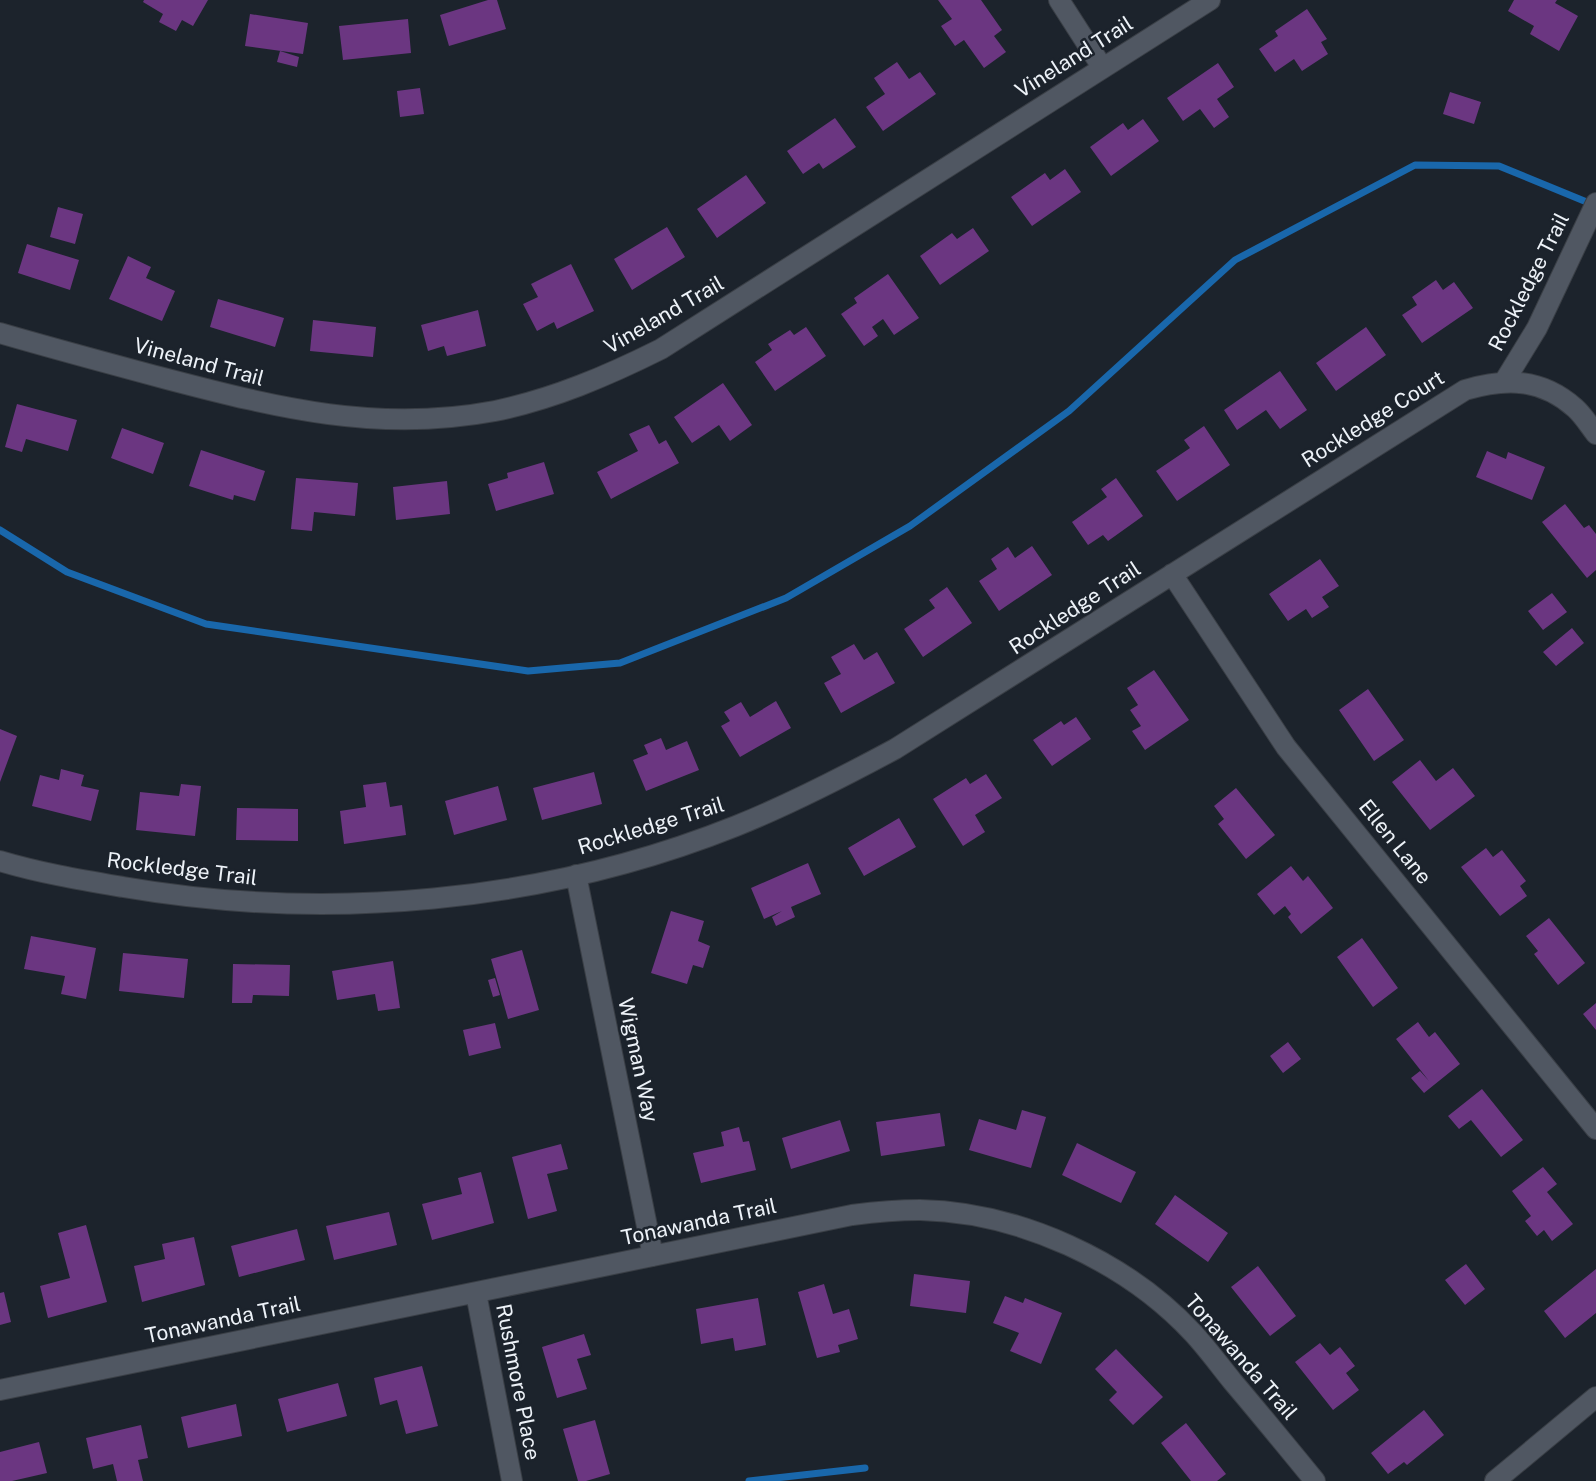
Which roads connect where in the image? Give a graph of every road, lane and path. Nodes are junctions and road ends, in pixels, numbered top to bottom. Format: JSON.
{"nodes":[{"id":1,"x":1059,"y":0,"type":"edge"},
{"id":2,"x":1210,"y":0,"type":"edge"},
{"id":3,"x":1102,"y":67,"type":"junction"},
{"id":4,"x":1596,"y":203,"type":"edge"},
{"id":5,"x":0,"y":333,"type":"edge"},
{"id":6,"x":1504,"y":382,"type":"junction"},
{"id":7,"x":1596,"y":434,"type":"edge"},
{"id":8,"x":1241,"y":530,"type":"joint"},
{"id":9,"x":1172,"y":574,"type":"junction"},
{"id":10,"x":0,"y":861,"type":"edge"},
{"id":11,"x":576,"y":875,"type":"junction"},
{"id":12,"x":1596,"y":1129,"type":"edge"},
{"id":13,"x":652,"y":1256,"type":"junction"},
{"id":14,"x":476,"y":1293,"type":"junction"},
{"id":15,"x":0,"y":1390,"type":"edge"},
{"id":16,"x":1596,"y":1397,"type":"edge"},
{"id":17,"x":512,"y":1481,"type":"edge"},
{"id":18,"x":1315,"y":1481,"type":"edge"},
{"id":19,"x":1495,"y":1481,"type":"edge"}],
"edges":[{"from":1,"to":3,"type":"street"},
{"from":2,"to":3,"type":"street","name":"Vineland Trail"},
{"from":3,"to":5,"type":"street","name":"Vineland Trail"},
{"from":4,"to":6,"type":"street","name":"Rockledge Trail"},
{"from":6,"to":7,"type":"street","name":"Rockledge Court"},
{"from":6,"to":8,"type":"street","name":"Rockledge Court"},
{"from":8,"to":9,"type":"street","name":"Rockledge Trail"},
{"from":9,"to":11,"type":"street","name":"Rockledge Trail"},
{"from":9,"to":12,"type":"street","name":"Ellen Lane"},
{"from":10,"to":11,"type":"street","name":"Rockledge Trail"},
{"from":11,"to":13,"type":"street","name":"Wigman Way"},
{"from":13,"to":14,"type":"street","name":"Tonawanda Trail"},
{"from":13,"to":18,"type":"street","name":"Tonawanda Trail"},
{"from":14,"to":15,"type":"street","name":"Tonawanda Trail"},
{"from":14,"to":17,"type":"street","name":"Rushmore Place"},
{"from":16,"to":19,"type":"street"}]}
